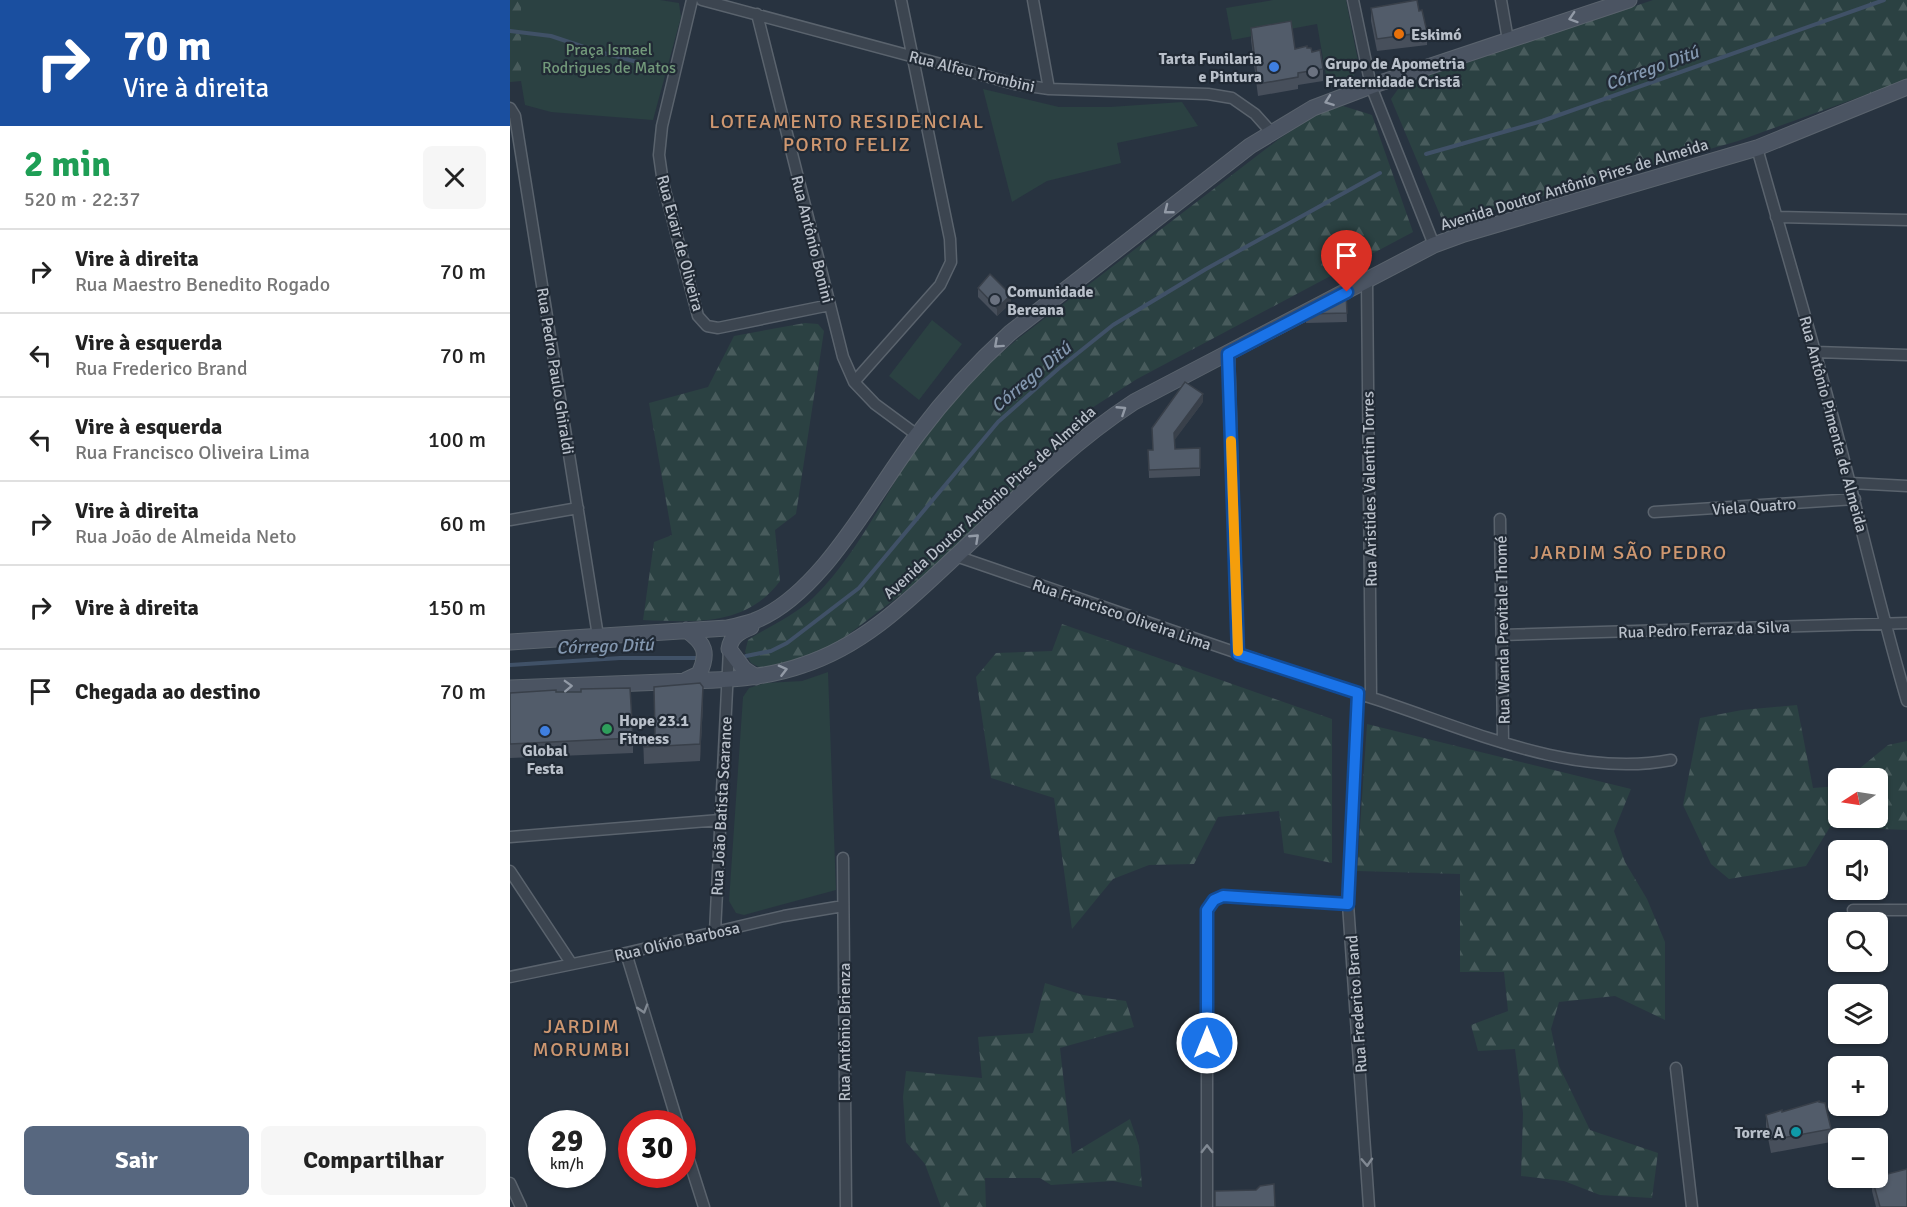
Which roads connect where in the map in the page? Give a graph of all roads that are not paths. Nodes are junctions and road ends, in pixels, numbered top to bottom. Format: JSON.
{"nodes":[{"id":1,"x":692,"y":0,"type":"edge"},
{"id":2,"x":702,"y":0,"type":"edge"},
{"id":3,"x":901,"y":0,"type":"edge"},
{"id":4,"x":1033,"y":0,"type":"edge"},
{"id":5,"x":1353,"y":0,"type":"edge"},
{"id":6,"x":1502,"y":0,"type":"edge"},
{"id":7,"x":1629,"y":0,"type":"edge"},
{"id":8,"x":757,"y":14,"type":"junction"},
{"id":9,"x":1508,"y":40,"type":"junction"},
{"id":10,"x":913,"y":56,"type":"junction"},
{"id":11,"x":1371,"y":86,"type":"junction"},
{"id":12,"x":1907,"y":87,"type":"edge"},
{"id":13,"x":1049,"y":89,"type":"junction"},
{"id":14,"x":510,"y":108,"type":"edge"},
{"id":15,"x":1271,"y":132,"type":"junction"},
{"id":16,"x":1757,"y":148,"type":"junction"},
{"id":17,"x":1776,"y":217,"type":"junction"},
{"id":18,"x":1907,"y":220,"type":"edge"},
{"id":19,"x":1434,"y":245,"type":"junction"},
{"id":20,"x":1367,"y":281,"type":"junction"},
{"id":21,"x":830,"y":305,"type":"junction"},
{"id":22,"x":1816,"y":352,"type":"junction"},
{"id":23,"x":1228,"y":354,"type":"junction"},
{"id":24,"x":1907,"y":355,"type":"edge"},
{"id":25,"x":854,"y":382,"type":"junction"},
{"id":26,"x":918,"y":435,"type":"junction"},
{"id":27,"x":1850,"y":483,"type":"junction"},
{"id":28,"x":1907,"y":486,"type":"edge"},
{"id":29,"x":1855,"y":500,"type":"junction"},
{"id":30,"x":578,"y":508,"type":"junction"},
{"id":31,"x":1654,"y":512,"type":"dead end"},
{"id":32,"x":1500,"y":519,"type":"dead end"},
{"id":33,"x":510,"y":520,"type":"edge"},
{"id":34,"x":956,"y":556,"type":"junction"},
{"id":35,"x":801,"y":589,"type":"junction"},
{"id":36,"x":1884,"y":623,"type":"junction"},
{"id":37,"x":1907,"y":623,"type":"edge"},
{"id":38,"x":686,"y":630,"type":"junction"},
{"id":39,"x":1502,"y":635,"type":"junction"},
{"id":40,"x":598,"y":636,"type":"junction"},
{"id":41,"x":510,"y":642,"type":"edge"},
{"id":42,"x":729,"y":649,"type":"junction"},
{"id":43,"x":1238,"y":654,"type":"junction"},
{"id":44,"x":756,"y":677,"type":"junction"},
{"id":45,"x":728,"y":680,"type":"junction"},
{"id":46,"x":677,"y":682,"type":"junction"},
{"id":47,"x":510,"y":688,"type":"edge"},
{"id":48,"x":1358,"y":693,"type":"junction"},
{"id":49,"x":1371,"y":697,"type":"junction"},
{"id":50,"x":1907,"y":700,"type":"edge"},
{"id":51,"x":1503,"y":742,"type":"junction"},
{"id":52,"x":1671,"y":760,"type":"dead end"},
{"id":53,"x":720,"y":820,"type":"junction"},
{"id":54,"x":510,"y":837,"type":"edge"},
{"id":55,"x":843,"y":858,"type":"dead end"},
{"id":56,"x":510,"y":870,"type":"edge"},
{"id":57,"x":1348,"y":904,"type":"junction"},
{"id":58,"x":843,"y":906,"type":"junction"},
{"id":59,"x":1853,"y":910,"type":"dead end"},
{"id":60,"x":1907,"y":910,"type":"edge"},
{"id":61,"x":715,"y":932,"type":"junction"},
{"id":62,"x":626,"y":953,"type":"junction"},
{"id":63,"x":571,"y":963,"type":"junction"},
{"id":64,"x":510,"y":977,"type":"edge"},
{"id":65,"x":1676,"y":1068,"type":"dead end"},
{"id":66,"x":674,"y":1110,"type":"edge"},
{"id":67,"x":696,"y":1182,"type":"edge"},
{"id":68,"x":510,"y":1183,"type":"edge"},
{"id":69,"x":517,"y":1206,"type":"edge"},
{"id":70,"x":704,"y":1207,"type":"edge"},
{"id":71,"x":846,"y":1207,"type":"edge"},
{"id":72,"x":1207,"y":1207,"type":"edge"},
{"id":73,"x":1369,"y":1207,"type":"edge"},
{"id":74,"x":1692,"y":1207,"type":"edge"}],
"edges":[{"from":1,"to":21,"type":"street","name":"Rua Evair de Oliveira"},
{"from":2,"to":8,"type":"street","name":"Rua Alfeu Trombini"},
{"from":3,"to":10,"type":"street"},
{"from":4,"to":13,"type":"street"},
{"from":5,"to":11,"type":"street"},
{"from":6,"to":9,"type":"street"},
{"from":7,"to":9,"type":"main road","one_way":true},
{"from":8,"to":10,"type":"street","name":"Rua Alfeu Trombini"},
{"from":8,"to":21,"type":"street","name":"Rua Antônio Bonini"},
{"from":9,"to":11,"type":"main road"},
{"from":10,"to":13,"type":"street","name":"Rua Alfeu Trombini"},
{"from":10,"to":25,"type":"street"},
{"from":11,"to":15,"type":"main road","one_way":true},
{"from":11,"to":19,"type":"street"},
{"from":12,"to":16,"type":"main road","name":"Avenida Doutor Antônio Pires de Almeida"},
{"from":13,"to":15,"type":"street","name":"Rua Alfeu Trombini"},
{"from":14,"to":30,"type":"street","name":"Rua Pedro Paulo Ghiraldi"},
{"from":15,"to":26,"type":"main road","one_way":true},
{"from":16,"to":17,"type":"street","name":"Rua Antônio Pimenta de Almeida"},
{"from":16,"to":19,"type":"main road","name":"Avenida Doutor Antônio Pires de Almeida"},
{"from":17,"to":18,"type":"street"},
{"from":17,"to":22,"type":"street","name":"Rua Antônio Pimenta de Almeida"},
{"from":19,"to":20,"type":"main road","name":"Avenida Doutor Antônio Pires de Almeida"},
{"from":20,"to":23,"type":"main road","name":"Avenida Doutor Antônio Pires de Almeida"},
{"from":20,"to":49,"type":"street","name":"Rua Aristides Valentin Torres"},
{"from":21,"to":25,"type":"street","name":"Rua Antônio Bonini"},
{"from":22,"to":24,"type":"street"},
{"from":22,"to":27,"type":"street","name":"Rua Antônio Pimenta de Almeida"},
{"from":34,"to":23,"type":"main road","name":"Avenida Doutor Antônio Pires de Almeida","one_way":true},
{"from":23,"to":43,"type":"street"},
{"from":25,"to":26,"type":"street","name":"Rua Antônio Bonini"},
{"from":26,"to":35,"type":"main road"},
{"from":27,"to":28,"type":"street"},
{"from":27,"to":29,"type":"street","name":"Rua Antônio Pimenta de Almeida"},
{"from":29,"to":31,"type":"street","name":"Viela Quatro"},
{"from":29,"to":36,"type":"street","name":"Rua Antônio Pimenta de Almeida"},
{"from":30,"to":33,"type":"street"},
{"from":30,"to":40,"type":"street","name":"Rua Pedro Paulo Ghiraldi"},
{"from":32,"to":39,"type":"street","name":"Rua Wanda Previtale Thomé"},
{"from":34,"to":43,"type":"street","name":"Rua Francisco Oliveira Lima"},
{"from":44,"to":34,"type":"main road","name":"Avenida Doutor Antônio Pires de Almeida","one_way":true},
{"from":35,"to":38,"type":"main road"},
{"from":35,"to":42,"type":"main road"},
{"from":36,"to":37,"type":"street","name":"Rua Pedro Ferraz da Silva"},
{"from":36,"to":39,"type":"street","name":"Rua Pedro Ferraz da Silva"},
{"from":36,"to":50,"type":"street","name":"Rua Antônio Pimenta de Almeida"},
{"from":38,"to":40,"type":"main road"},
{"from":38,"to":46,"type":"main road"},
{"from":39,"to":51,"type":"street","name":"Rua Wanda Previtale Thomé"},
{"from":40,"to":41,"type":"main road"},
{"from":42,"to":44,"type":"main road"},
{"from":42,"to":45,"type":"street","name":"Rua João Batista Scarance"},
{"from":43,"to":48,"type":"street","name":"Rua Francisco Oliveira Lima"},
{"from":44,"to":45,"type":"main road","name":"Avenida Doutor Antônio Pires de Almeida"},
{"from":45,"to":46,"type":"main road","name":"Avenida Doutor Antônio Pires de Almeida"},
{"from":45,"to":53,"type":"street","name":"Rua João Batista Scarance"},
{"from":47,"to":46,"type":"main road","name":"Avenida Doutor Antônio Pires de Almeida","one_way":true},
{"from":48,"to":49,"type":"street","name":"Rua Francisco Oliveira Lima"},
{"from":48,"to":57,"type":"street","name":"Rua Frederico Brand"},
{"from":49,"to":51,"type":"street","name":"Rua Francisco Oliveira Lima"},
{"from":51,"to":52,"type":"street","name":"Rua Francisco Oliveira Lima"},
{"from":53,"to":54,"type":"street"},
{"from":53,"to":61,"type":"street","name":"Rua João Batista Scarance"},
{"from":55,"to":58,"type":"street","name":"Rua Antônio Brienza"},
{"from":56,"to":63,"type":"street"},
{"from":72,"to":57,"type":"street","one_way":true},
{"from":57,"to":73,"type":"street","name":"Rua Frederico Brand","one_way":true},
{"from":58,"to":61,"type":"street","name":"Rua Olívio Barbosa"},
{"from":58,"to":71,"type":"street","name":"Rua Antônio Brienza"},
{"from":59,"to":60,"type":"street"},
{"from":61,"to":62,"type":"street","name":"Rua Olívio Barbosa"},
{"from":62,"to":63,"type":"street","name":"Rua Olívio Barbosa"},
{"from":62,"to":66,"type":"street","one_way":true},
{"from":63,"to":64,"type":"street","name":"Rua Olívio Barbosa"},
{"from":65,"to":74,"type":"street"},
{"from":67,"to":70,"type":"street"},
{"from":68,"to":69,"type":"street"}]}
